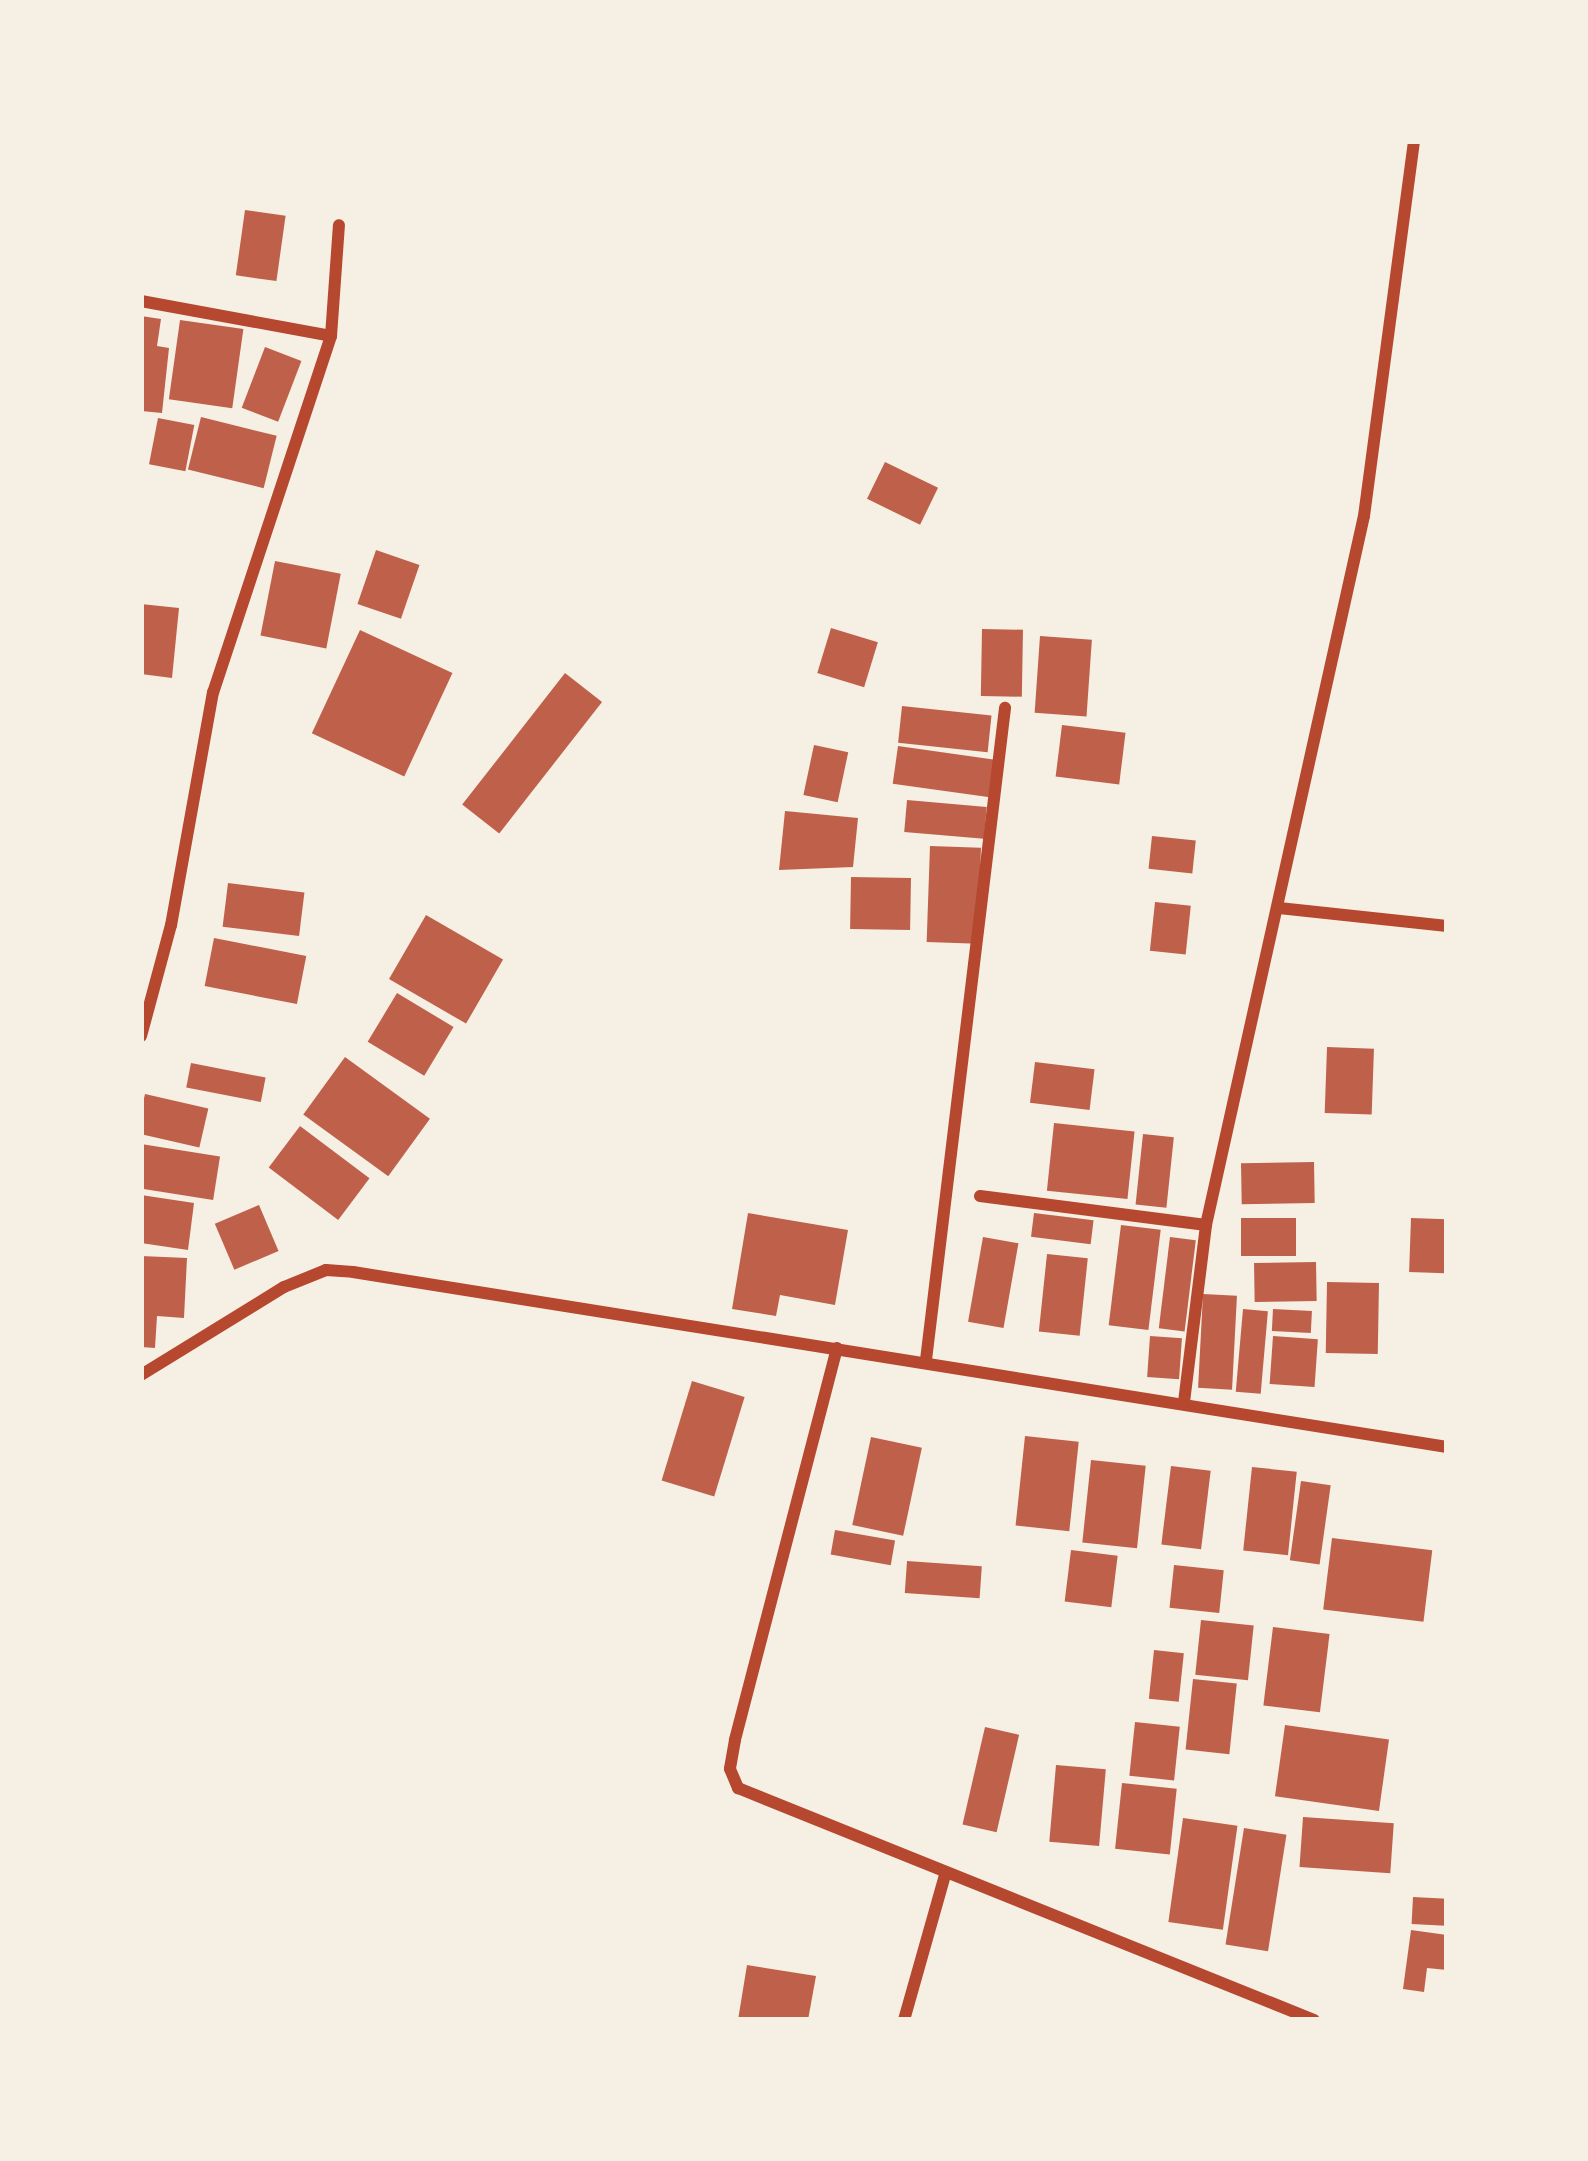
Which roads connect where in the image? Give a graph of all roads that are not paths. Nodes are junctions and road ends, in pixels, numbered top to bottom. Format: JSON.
{"nodes":[{"id":1,"x":1414,"y":141,"type":"edge"},
{"id":2,"x":339,"y":225,"type":"dead end"},
{"id":3,"x":141,"y":301,"type":"edge"},
{"id":4,"x":331,"y":336,"type":"junction"},
{"id":5,"x":1005,"y":708,"type":"dead end"},
{"id":6,"x":1279,"y":908,"type":"junction"},
{"id":7,"x":1447,"y":926,"type":"edge"},
{"id":8,"x":141,"y":1036,"type":"edge"},
{"id":9,"x":980,"y":1196,"type":"dead end"},
{"id":10,"x":1206,"y":1225,"type":"junction"},
{"id":11,"x":837,"y":1348,"type":"junction"},
{"id":12,"x":926,"y":1360,"type":"junction"},
{"id":13,"x":141,"y":1375,"type":"edge"},
{"id":14,"x":1184,"y":1402,"type":"junction"},
{"id":15,"x":1447,"y":1448,"type":"edge"},
{"id":16,"x":945,"y":1875,"type":"junction"},
{"id":17,"x":904,"y":2020,"type":"edge"},
{"id":18,"x":1314,"y":2020,"type":"edge"}],
"edges":[{"from":1,"to":6,"type":"street"},
{"from":2,"to":4,"type":"street"},
{"from":3,"to":4,"type":"street"},
{"from":4,"to":8,"type":"street"},
{"from":5,"to":12,"type":"street"},
{"from":6,"to":7,"type":"street"},
{"from":6,"to":10,"type":"street"},
{"from":9,"to":10,"type":"street"},
{"from":10,"to":14,"type":"street"},
{"from":11,"to":12,"type":"street"},
{"from":11,"to":13,"type":"street"},
{"from":11,"to":16,"type":"street"},
{"from":12,"to":14,"type":"street"},
{"from":14,"to":15,"type":"street"},
{"from":16,"to":17,"type":"street"},
{"from":16,"to":18,"type":"street"}]}
